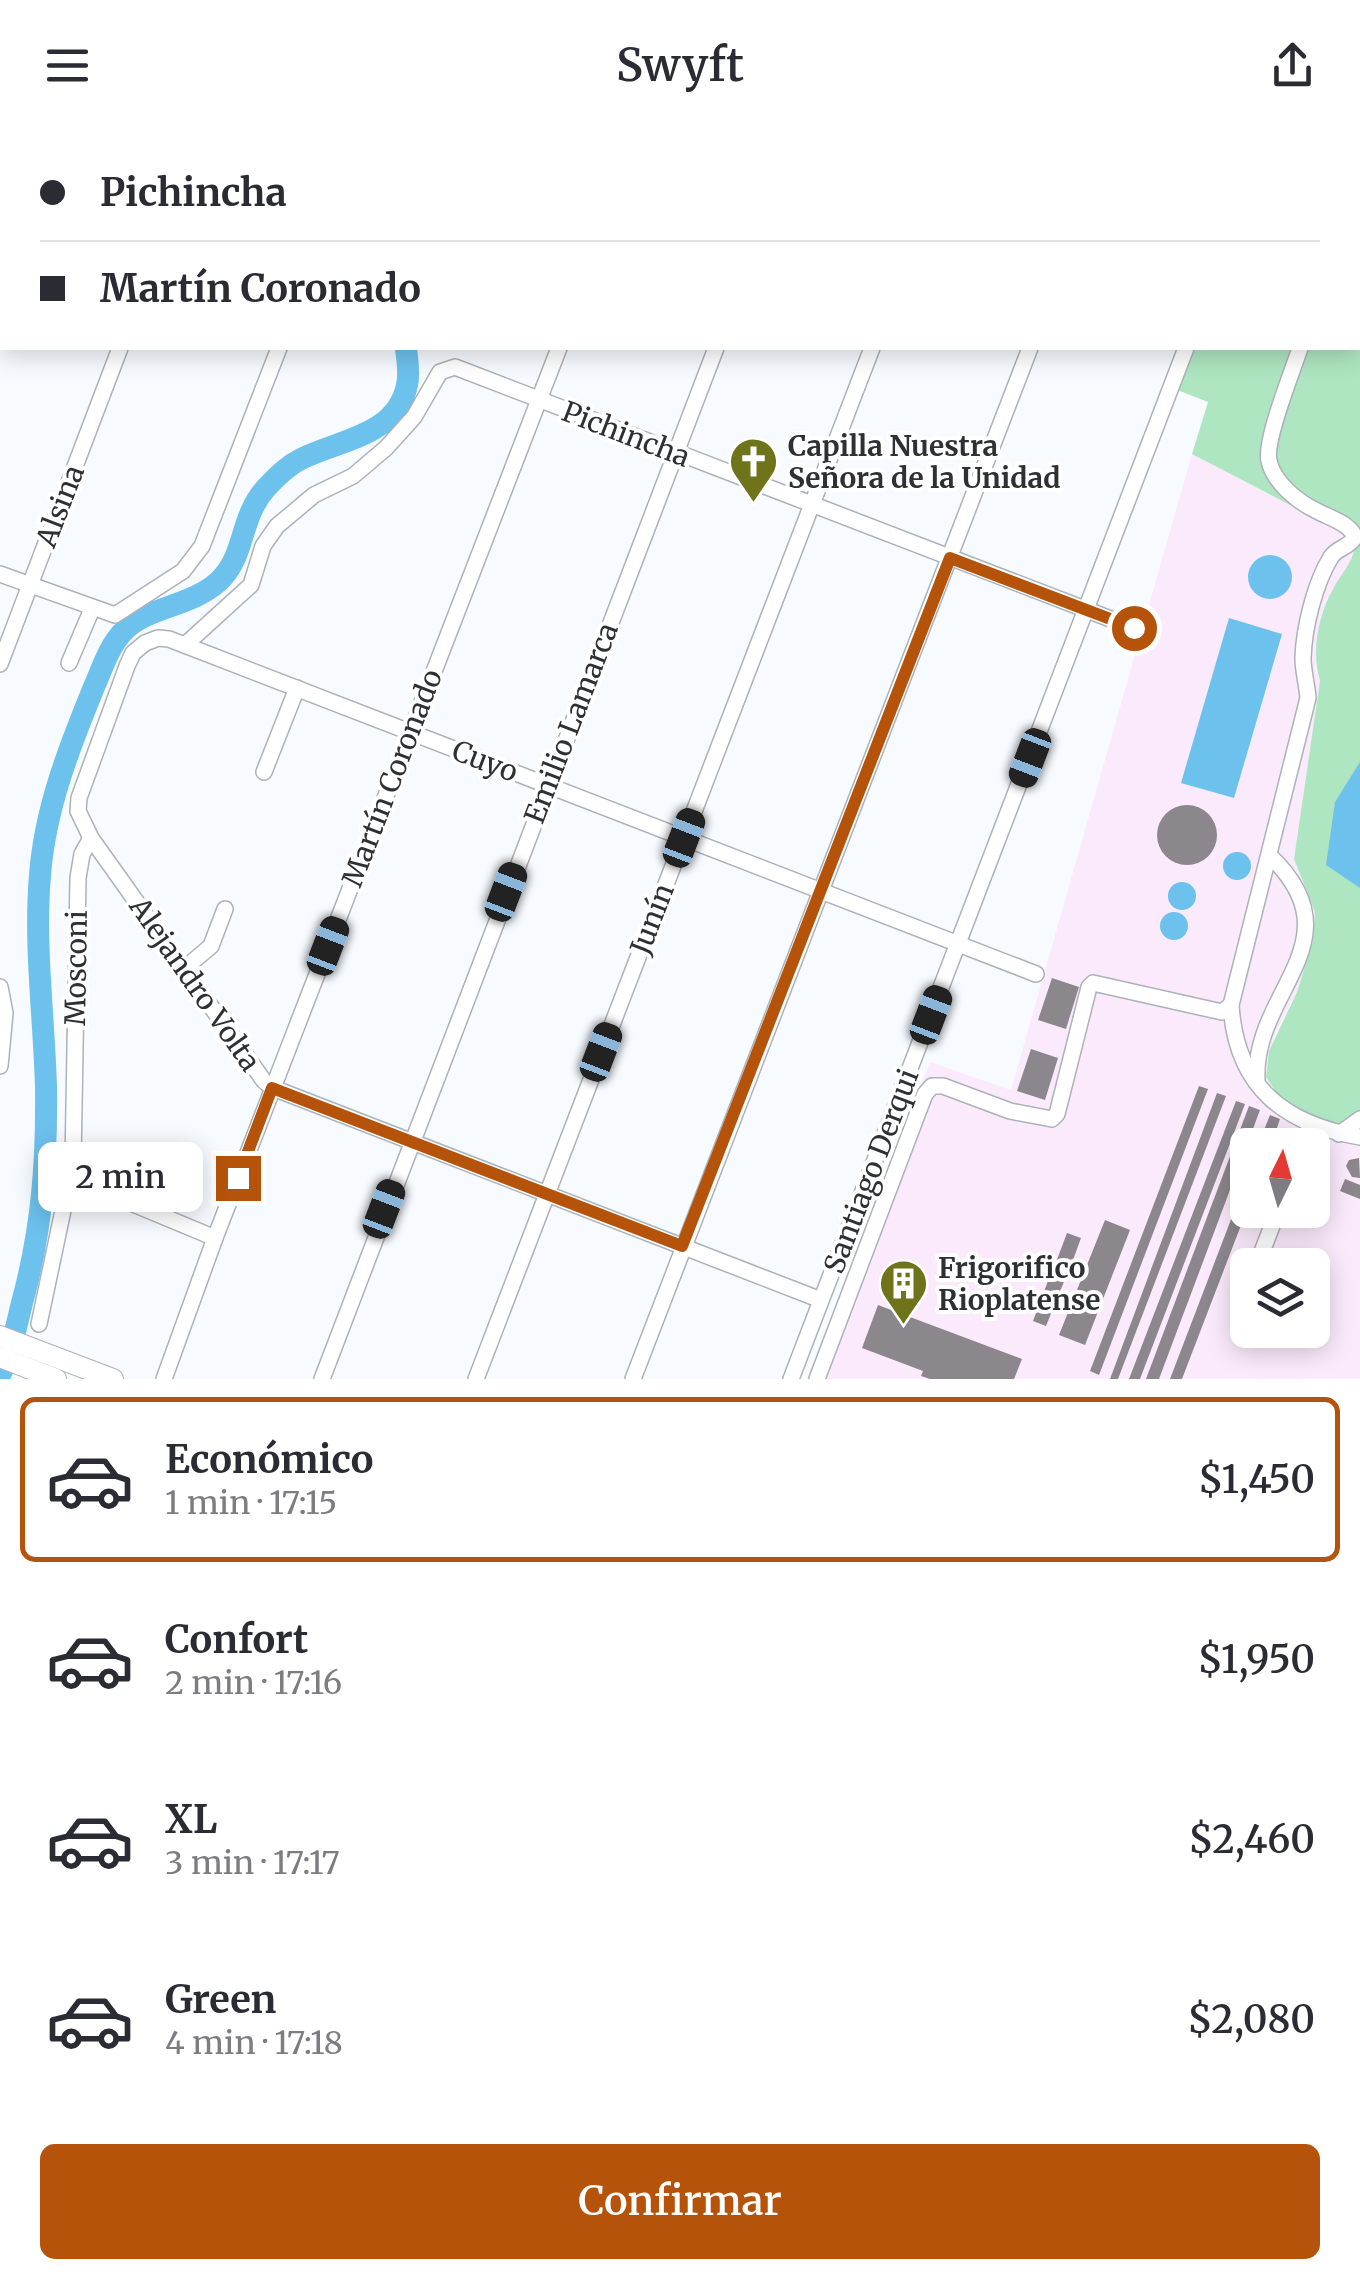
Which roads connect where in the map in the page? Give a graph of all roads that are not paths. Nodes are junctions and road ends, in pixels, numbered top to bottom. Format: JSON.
{"nodes":[{"id":1,"x":119,"y":350,"type":"edge"},
{"id":2,"x":277,"y":350,"type":"edge"},
{"id":3,"x":559,"y":350,"type":"edge"},
{"id":4,"x":715,"y":350,"type":"edge"},
{"id":5,"x":871,"y":350,"type":"edge"},
{"id":6,"x":1029,"y":350,"type":"edge"},
{"id":7,"x":1185,"y":350,"type":"edge"},
{"id":8,"x":1299,"y":350,"type":"edge"},
{"id":9,"x":538,"y":400,"type":"junction"},
{"id":10,"x":676,"y":452,"type":"junction"},
{"id":11,"x":812,"y":505,"type":"junction"},
{"id":12,"x":950,"y":558,"type":"junction"},
{"id":13,"x":0,"y":574,"type":"edge"},
{"id":14,"x":30,"y":585,"type":"junction"},
{"id":15,"x":92,"y":609,"type":"junction"},
{"id":16,"x":1087,"y":610,"type":"junction"},
{"id":17,"x":1134,"y":628,"type":"dead end"},
{"id":18,"x":158,"y":638,"type":"joint"},
{"id":19,"x":185,"y":645,"type":"junction"},
{"id":20,"x":69,"y":663,"type":"dead end"},
{"id":21,"x":0,"y":664,"type":"edge"},
{"id":22,"x":298,"y":688,"type":"junction"},
{"id":23,"x":410,"y":732,"type":"junction"},
{"id":24,"x":264,"y":772,"type":"dead end"},
{"id":25,"x":547,"y":785,"type":"junction"},
{"id":26,"x":91,"y":838,"type":"junction"},
{"id":27,"x":684,"y":838,"type":"junction"},
{"id":28,"x":1270,"y":856,"type":"junction"},
{"id":29,"x":822,"y":891,"type":"junction"},
{"id":30,"x":225,"y":909,"type":"dead end"},
{"id":31,"x":958,"y":944,"type":"junction"},
{"id":32,"x":184,"y":969,"type":"junction"},
{"id":33,"x":1036,"y":974,"type":"dead end"},
{"id":34,"x":0,"y":987,"type":"edge"},
{"id":35,"x":1231,"y":1005,"type":"junction"},
{"id":36,"x":0,"y":1066,"type":"edge"},
{"id":37,"x":1257,"y":1084,"type":"junction"},
{"id":38,"x":272,"y":1088,"type":"junction"},
{"id":39,"x":1360,"y":1119,"type":"edge"},
{"id":40,"x":1310,"y":1125,"type":"junction"},
{"id":41,"x":1309,"y":1128,"type":"edge"},
{"id":42,"x":1339,"y":1134,"type":"junction"},
{"id":43,"x":1360,"y":1137,"type":"edge"},
{"id":44,"x":410,"y":1142,"type":"junction"},
{"id":45,"x":71,"y":1178,"type":"junction"},
{"id":46,"x":546,"y":1194,"type":"junction"},
{"id":47,"x":215,"y":1238,"type":"junction"},
{"id":48,"x":682,"y":1246,"type":"junction"},
{"id":49,"x":822,"y":1300,"type":"junction"},
{"id":50,"x":39,"y":1324,"type":"dead end"},
{"id":51,"x":0,"y":1336,"type":"edge"},
{"id":52,"x":0,"y":1357,"type":"edge"},
{"id":53,"x":27,"y":1357,"type":"junction"},
{"id":54,"x":56,"y":1379,"type":"edge"},
{"id":55,"x":113,"y":1379,"type":"edge"},
{"id":56,"x":164,"y":1379,"type":"edge"},
{"id":57,"x":322,"y":1379,"type":"edge"},
{"id":58,"x":476,"y":1379,"type":"edge"},
{"id":59,"x":633,"y":1379,"type":"edge"},
{"id":60,"x":791,"y":1379,"type":"edge"},
{"id":61,"x":817,"y":1379,"type":"edge"}],
"edges":[{"from":1,"to":14,"type":"street","name":"Alsina"},
{"from":2,"to":15,"type":"street"},
{"from":3,"to":9,"type":"street","name":"Martín Coronado"},
{"from":4,"to":10,"type":"street","name":"Emilio Lamarca"},
{"from":5,"to":11,"type":"street","name":"Junín"},
{"from":6,"to":12,"type":"street"},
{"from":7,"to":16,"type":"street","name":"Santiago Derqui"},
{"from":8,"to":28,"type":"street"},
{"from":9,"to":10,"type":"street","name":"Pichincha"},
{"from":9,"to":19,"type":"street","name":"Pichincha"},
{"from":9,"to":23,"type":"street","name":"Martín Coronado"},
{"from":10,"to":11,"type":"street","name":"Pichincha"},
{"from":10,"to":25,"type":"street","name":"Emilio Lamarca"},
{"from":11,"to":12,"type":"street","name":"Pichincha"},
{"from":11,"to":27,"type":"street","name":"Junín"},
{"from":12,"to":16,"type":"street","name":"Pichincha"},
{"from":12,"to":29,"type":"street"},
{"from":13,"to":14,"type":"street"},
{"from":14,"to":15,"type":"street"},
{"from":14,"to":21,"type":"street","name":"Alsina"},
{"from":15,"to":20,"type":"street"},
{"from":16,"to":17,"type":"street","name":"Pichincha"},
{"from":16,"to":31,"type":"street","name":"Santiago Derqui"},
{"from":18,"to":19,"type":"street","name":"Cuyo"},
{"from":18,"to":26,"type":"street","name":"Mosconi"},
{"from":19,"to":22,"type":"street","name":"Cuyo"},
{"from":22,"to":23,"type":"street","name":"Cuyo"},
{"from":22,"to":24,"type":"street"},
{"from":23,"to":25,"type":"street","name":"Cuyo"},
{"from":23,"to":38,"type":"street","name":"Martín Coronado"},
{"from":25,"to":27,"type":"street","name":"Cuyo"},
{"from":25,"to":44,"type":"street","name":"Emilio Lamarca"},
{"from":26,"to":32,"type":"street","name":"Alejandro Volta"},
{"from":26,"to":45,"type":"street","name":"Mosconi"},
{"from":27,"to":29,"type":"street","name":"Cuyo"},
{"from":27,"to":46,"type":"street","name":"Junín"},
{"from":28,"to":35,"type":"street"},
{"from":28,"to":37,"type":"street"},
{"from":29,"to":31,"type":"street","name":"Cuyo"},
{"from":29,"to":48,"type":"street"},
{"from":30,"to":32,"type":"street"},
{"from":31,"to":33,"type":"street","name":"Cuyo"},
{"from":31,"to":49,"type":"street","name":"Santiago Derqui"},
{"from":32,"to":38,"type":"street","name":"Alejandro Volta"},
{"from":34,"to":36,"type":"street"},
{"from":35,"to":37,"type":"street"},
{"from":35,"to":61,"type":"street"},
{"from":37,"to":40,"type":"street"},
{"from":38,"to":44,"type":"street","name":"Alejandro Volta"},
{"from":38,"to":47,"type":"street","name":"Martín Coronado"},
{"from":39,"to":42,"type":"street"},
{"from":40,"to":41,"type":"street"},
{"from":40,"to":42,"type":"street"},
{"from":42,"to":43,"type":"street"},
{"from":44,"to":46,"type":"street","name":"Alejandro Volta"},
{"from":44,"to":57,"type":"street","name":"Emilio Lamarca"},
{"from":45,"to":47,"type":"street"},
{"from":45,"to":50,"type":"street","name":"Mosconi"},
{"from":46,"to":48,"type":"street","name":"Alejandro Volta"},
{"from":46,"to":58,"type":"street","name":"Junín"},
{"from":47,"to":56,"type":"street","name":"Martín Coronado"},
{"from":48,"to":49,"type":"street","name":"Alejandro Volta"},
{"from":48,"to":59,"type":"street"},
{"from":49,"to":60,"type":"street","name":"Santiago Derqui"},
{"from":51,"to":53,"type":"main road"},
{"from":52,"to":53,"type":"main road"},
{"from":53,"to":54,"type":"main road"},
{"from":53,"to":55,"type":"main road"}]}
